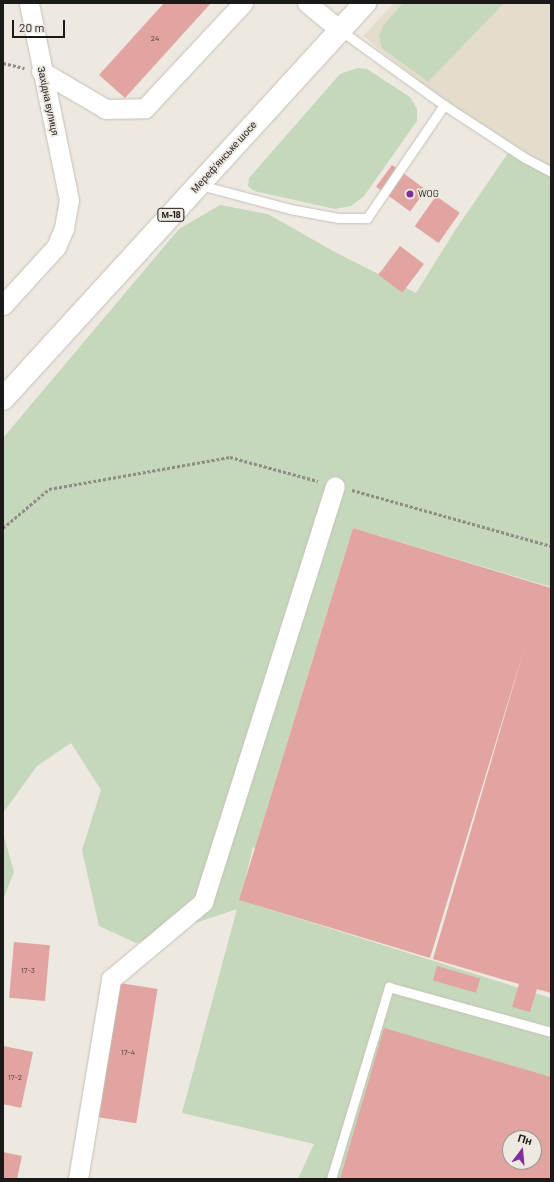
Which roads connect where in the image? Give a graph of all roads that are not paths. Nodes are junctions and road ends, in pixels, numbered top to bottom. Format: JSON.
{"nodes":[{"id":1,"x":29,"y":3,"type":"edge"},
{"id":2,"x":243,"y":3,"type":"edge"},
{"id":3,"x":307,"y":3,"type":"edge"},
{"id":4,"x":365,"y":3,"type":"edge"},
{"id":5,"x":340,"y":30,"type":"junction"},
{"id":6,"x":41,"y":71,"type":"junction"},
{"id":7,"x":444,"y":105,"type":"junction"},
{"id":8,"x":551,"y":172,"type":"edge"},
{"id":9,"x":199,"y":184,"type":"junction"},
{"id":10,"x":3,"y":305,"type":"edge"},
{"id":11,"x":3,"y":399,"type":"edge"},
{"id":12,"x":335,"y":486,"type":"road end"},
{"id":13,"x":551,"y":1032,"type":"edge"},
{"id":14,"x":78,"y":1179,"type":"edge"},
{"id":15,"x":331,"y":1179,"type":"edge"}],
"edges":[{"from":1,"to":6,"type":"street","name":"Західна вулиця"},
{"from":2,"to":6,"type":"street"},
{"from":3,"to":5,"type":"street"},
{"from":4,"to":5,"type":"highway","name":"Мереф’янське шосе","number":"М-18"},
{"from":5,"to":7,"type":"lane"},
{"from":5,"to":9,"type":"highway","name":"Мереф’янське шосе","number":"М-18"},
{"from":6,"to":10,"type":"street","name":"Західна вулиця"},
{"from":7,"to":8,"type":"lane"},
{"from":7,"to":9,"type":"lane"},
{"from":9,"to":11,"type":"highway","name":"Мереф’янське шосе","number":"М-18"},
{"from":12,"to":14,"type":"street"},
{"from":13,"to":15,"type":"lane"}]}
